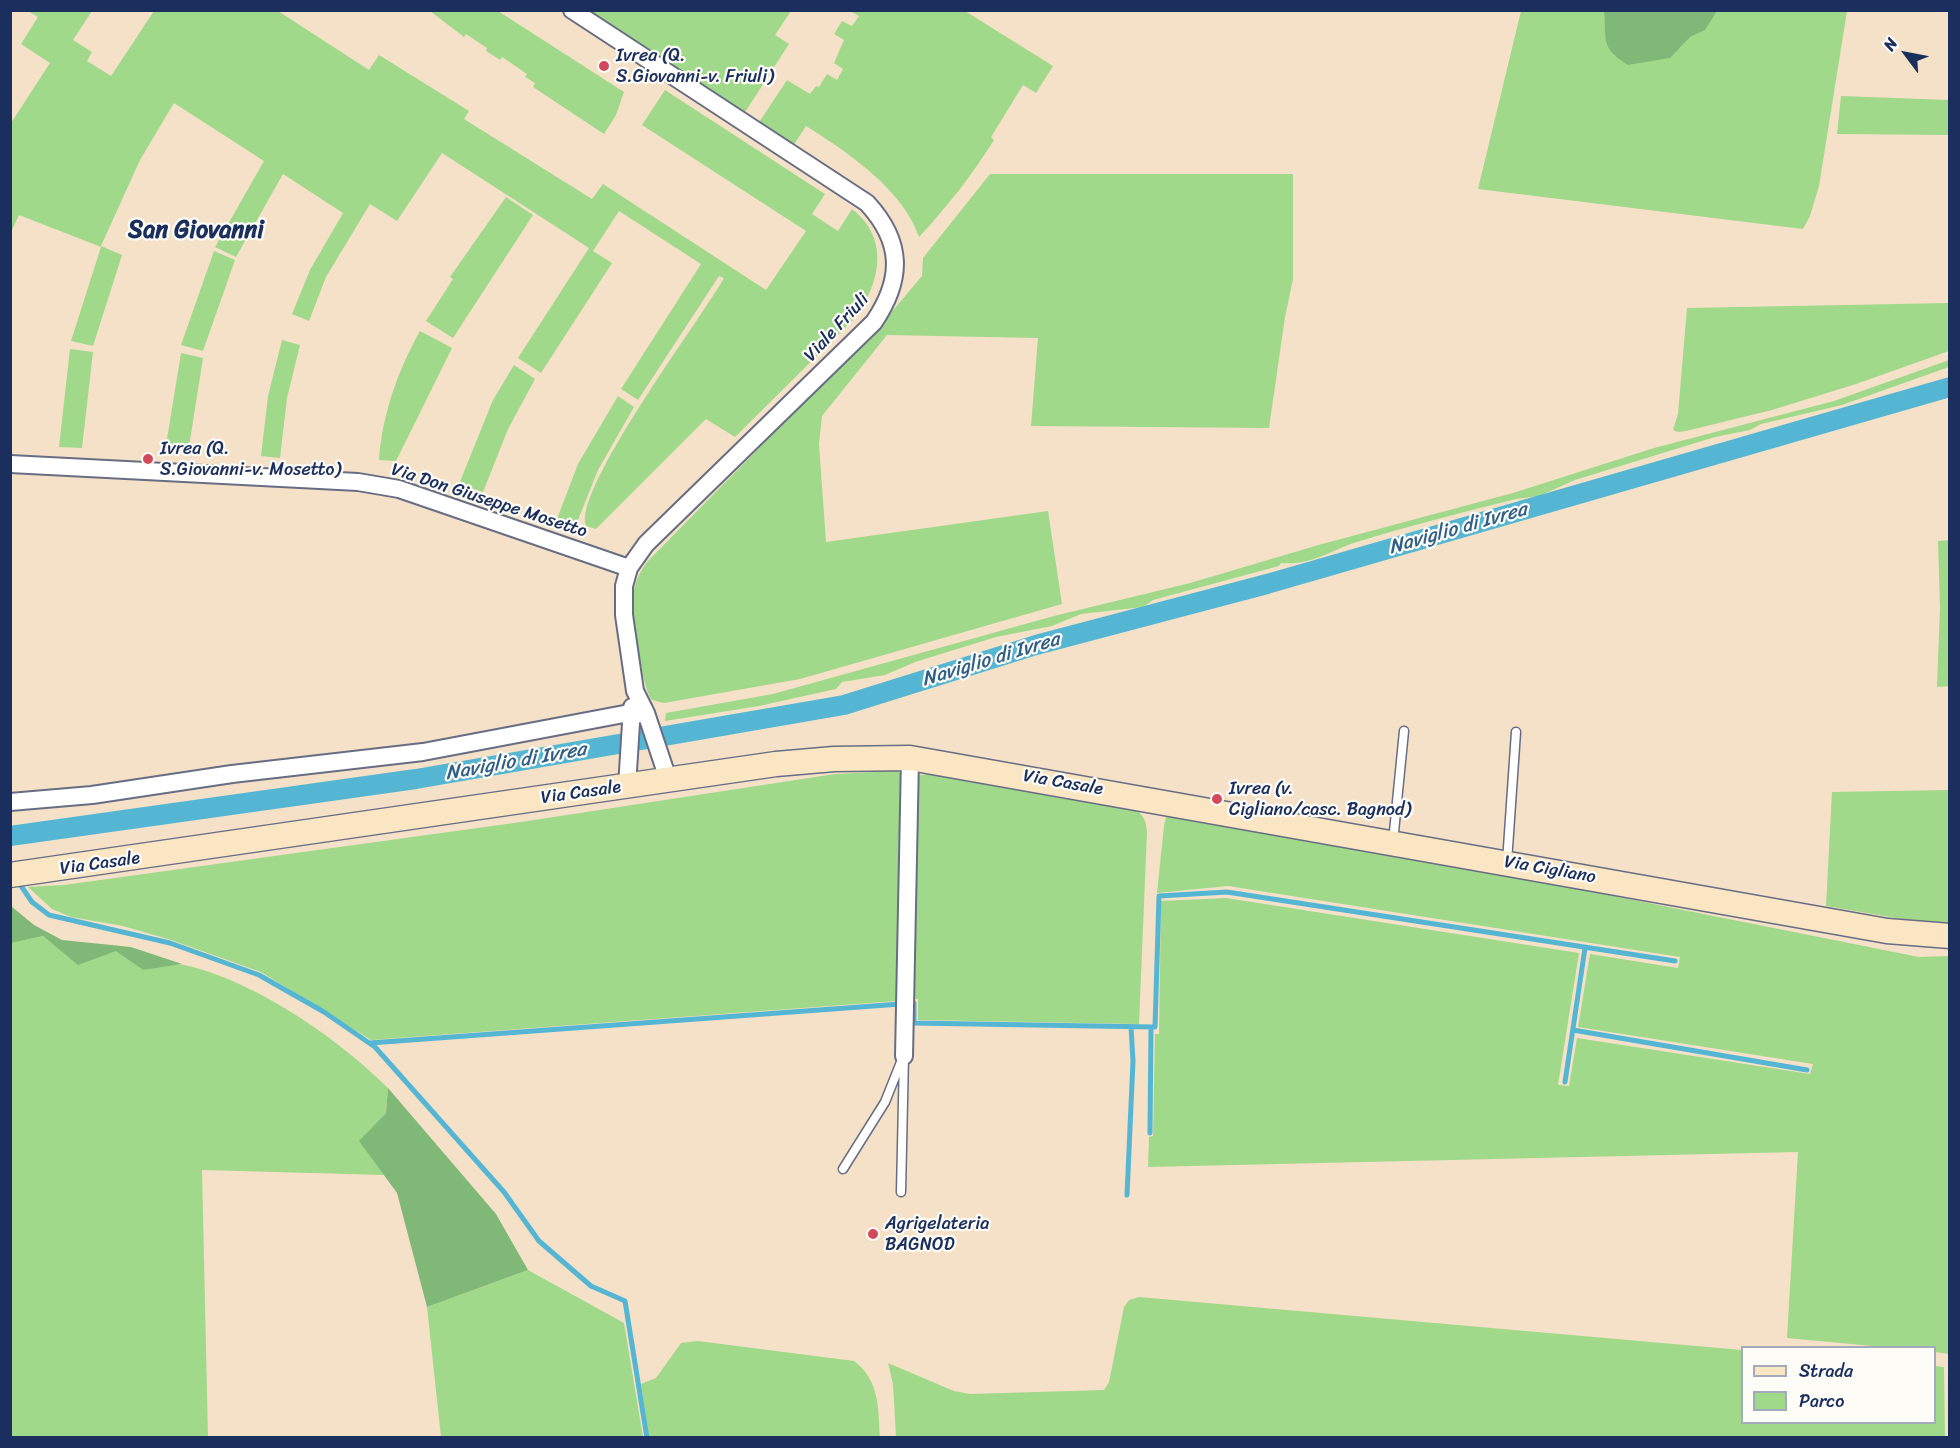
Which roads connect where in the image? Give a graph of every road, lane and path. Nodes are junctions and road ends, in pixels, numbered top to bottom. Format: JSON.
{"nodes":[{"id":1,"x":572,"y":10,"type":"edge"},
{"id":2,"x":10,"y":464,"type":"edge"},
{"id":3,"x":629,"y":568,"type":"junction"},
{"id":4,"x":638,"y":715,"type":"junction"},
{"id":5,"x":1404,"y":731,"type":"dead end"},
{"id":6,"x":1516,"y":732,"type":"dead end"},
{"id":7,"x":910,"y":758,"type":"junction"},
{"id":8,"x":665,"y":769,"type":"junction"},
{"id":9,"x":627,"y":786,"type":"junction"},
{"id":10,"x":1152,"y":799,"type":"joint"},
{"id":11,"x":10,"y":802,"type":"edge"},
{"id":12,"x":1393,"y":842,"type":"junction"},
{"id":13,"x":1507,"y":862,"type":"junction"},
{"id":14,"x":10,"y":875,"type":"edge"},
{"id":15,"x":1950,"y":936,"type":"edge"},
{"id":16,"x":904,"y":1056,"type":"junction"},
{"id":17,"x":843,"y":1169,"type":"dead end"},
{"id":18,"x":901,"y":1192,"type":"dead end"}],
"edges":[{"from":1,"to":3,"type":"street","name":"Viale Friuli"},
{"from":2,"to":3,"type":"street","name":"Via Don Giuseppe Mosetto"},
{"from":3,"to":4,"type":"street","name":"Viale Friuli"},
{"from":4,"to":8,"type":"street","name":"Viale Friuli"},
{"from":4,"to":9,"type":"street","name":"Viale Friuli"},
{"from":4,"to":11,"type":"street"},
{"from":5,"to":12,"type":"lane"},
{"from":6,"to":13,"type":"lane"},
{"from":7,"to":8,"type":"main road","name":"Via Casale"},
{"from":7,"to":10,"type":"main road","name":"Via Casale"},
{"from":7,"to":16,"type":"street"},
{"from":8,"to":9,"type":"main road","name":"Via Casale"},
{"from":9,"to":14,"type":"main road","name":"Via Casale"},
{"from":10,"to":12,"type":"main road","name":"Via Cigliano"},
{"from":12,"to":13,"type":"main road","name":"Via Cigliano"},
{"from":13,"to":15,"type":"main road","name":"Via Cigliano"},
{"from":16,"to":17,"type":"lane"},
{"from":16,"to":18,"type":"lane"}]}
